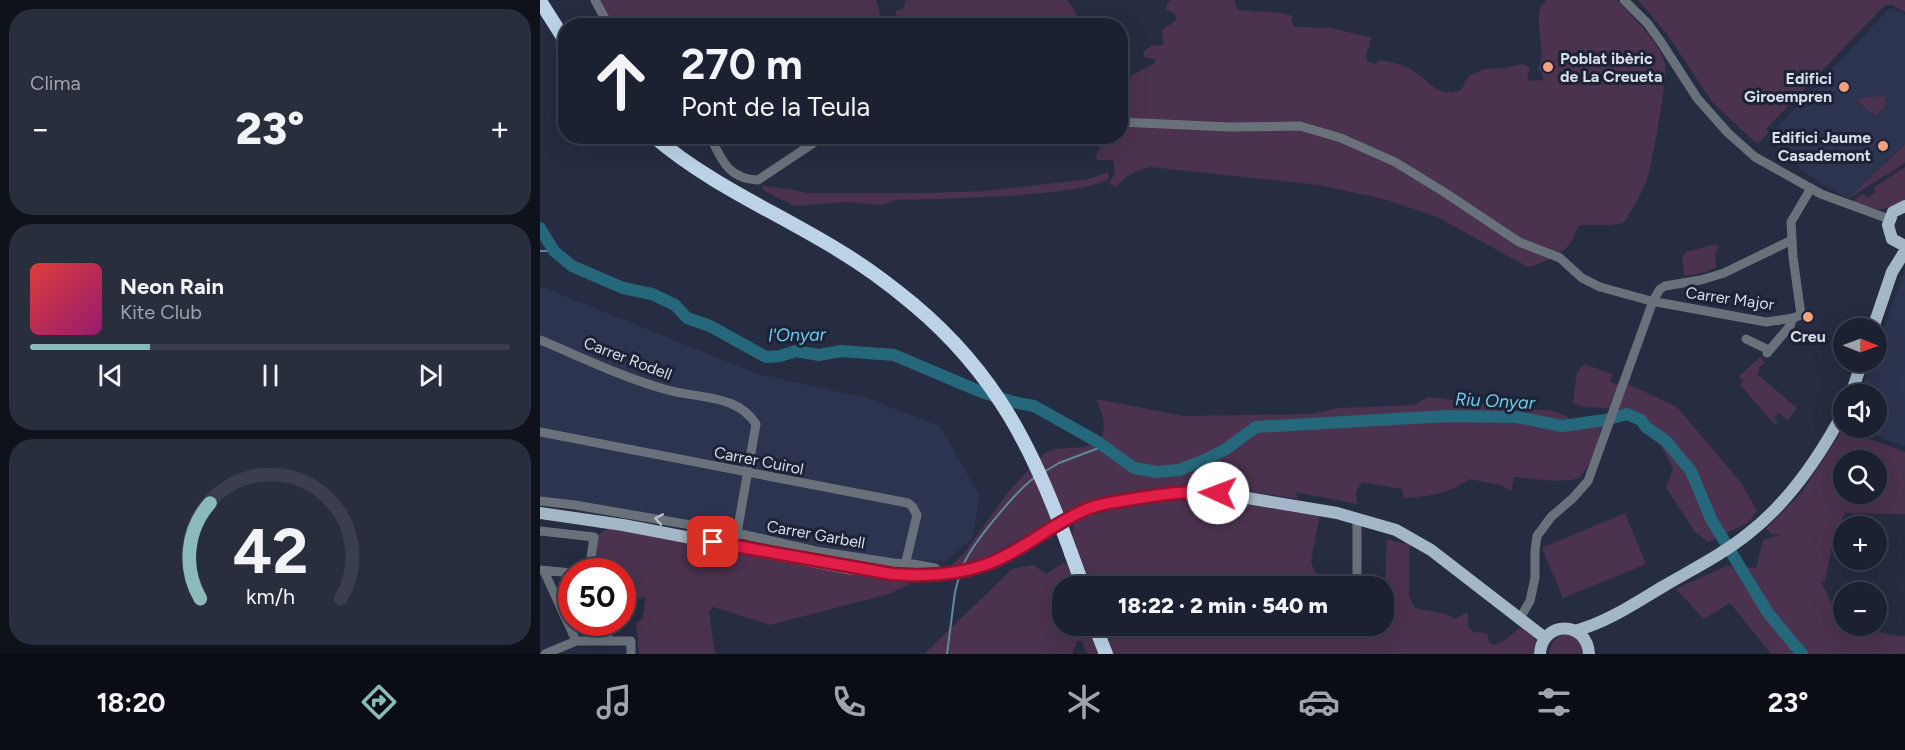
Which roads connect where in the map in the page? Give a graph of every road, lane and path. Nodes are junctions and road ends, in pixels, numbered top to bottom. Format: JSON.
{"nodes":[{"id":1,"x":596,"y":0,"type":"edge"},
{"id":2,"x":1624,"y":0,"type":"edge"},
{"id":3,"x":540,"y":1,"type":"edge"},
{"id":4,"x":605,"y":18,"type":"edge"},
{"id":5,"x":558,"y":29,"type":"edge"},
{"id":6,"x":1128,"y":122,"type":"edge"},
{"id":7,"x":663,"y":144,"type":"edge"},
{"id":8,"x":714,"y":144,"type":"edge"},
{"id":9,"x":812,"y":144,"type":"edge"},
{"id":10,"x":1811,"y":188,"type":"junction"},
{"id":11,"x":1904,"y":206,"type":"edge"},
{"id":12,"x":1889,"y":219,"type":"junction"},
{"id":13,"x":1892,"y":239,"type":"junction"},
{"id":14,"x":1787,"y":242,"type":"junction"},
{"id":15,"x":1905,"y":246,"type":"edge"},
{"id":16,"x":1905,"y":251,"type":"edge"},
{"id":17,"x":1892,"y":272,"type":"junction"},
{"id":18,"x":1653,"y":302,"type":"junction"},
{"id":19,"x":1797,"y":317,"type":"junction"},
{"id":20,"x":1877,"y":318,"type":"edge"},
{"id":21,"x":1746,"y":339,"type":"dead end"},
{"id":22,"x":540,"y":340,"type":"edge"},
{"id":23,"x":1833,"y":431,"type":"edge"},
{"id":24,"x":540,"y":432,"type":"edge"},
{"id":25,"x":748,"y":473,"type":"junction"},
{"id":26,"x":540,"y":501,"type":"edge"},
{"id":27,"x":540,"y":513,"type":"edge"},
{"id":28,"x":1357,"y":518,"type":"junction"},
{"id":29,"x":540,"y":531,"type":"edge"},
{"id":30,"x":736,"y":540,"type":"junction"},
{"id":31,"x":591,"y":558,"type":"edge"},
{"id":32,"x":905,"y":565,"type":"junction"},
{"id":33,"x":542,"y":570,"type":"edge"},
{"id":34,"x":558,"y":572,"type":"edge"},
{"id":35,"x":942,"y":575,"type":"junction"},
{"id":36,"x":1079,"y":576,"type":"edge"},
{"id":37,"x":1357,"y":576,"type":"edge"},
{"id":38,"x":1520,"y":618,"type":"junction"},
{"id":39,"x":1605,"y":621,"type":"junction"},
{"id":40,"x":1575,"y":631,"type":"junction"},
{"id":41,"x":608,"y":636,"type":"edge"},
{"id":42,"x":1099,"y":636,"type":"edge"},
{"id":43,"x":1545,"y":638,"type":"junction"},
{"id":44,"x":576,"y":641,"type":"junction"},
{"id":45,"x":608,"y":641,"type":"junction"},
{"id":46,"x":540,"y":649,"type":"edge"},
{"id":47,"x":562,"y":650,"type":"edge"},
{"id":48,"x":1589,"y":652,"type":"edge"},
{"id":49,"x":544,"y":654,"type":"edge"},
{"id":50,"x":632,"y":654,"type":"edge"},
{"id":51,"x":1106,"y":654,"type":"edge"},
{"id":52,"x":1540,"y":654,"type":"edge"}],
"edges":[{"from":1,"to":4,"type":"street"},
{"from":2,"to":10,"type":"street"},
{"from":3,"to":5,"type":"highway"},
{"from":6,"to":18,"type":"street","name":"Carrer Major"},
{"from":7,"to":36,"type":"highway","bridge":true},
{"from":8,"to":9,"type":"street"},
{"from":10,"to":12,"type":"street"},
{"from":10,"to":14,"type":"street"},
{"from":11,"to":12,"type":"main road"},
{"from":12,"to":13,"type":"main road"},
{"from":13,"to":15,"type":"main road"},
{"from":13,"to":17,"type":"main road"},
{"from":14,"to":18,"type":"street"},
{"from":14,"to":19,"type":"street"},
{"from":16,"to":17,"type":"main road"},
{"from":17,"to":20,"type":"main road"},
{"from":18,"to":19,"type":"street","name":"Carrer Major"},
{"from":18,"to":38,"type":"street"},
{"from":19,"to":21,"type":"street"},
{"from":22,"to":25,"type":"street","name":"Carrer Rodell"},
{"from":23,"to":39,"type":"main road"},
{"from":24,"to":25,"type":"street","name":"Carrer Cuirol"},
{"from":25,"to":30,"type":"street","name":"Carrer Rodell"},
{"from":25,"to":32,"type":"street","name":"Carrer Cuirol"},
{"from":30,"to":26,"type":"street","name":"Carrer Garbell","one_way":true},
{"from":27,"to":30,"type":"main road"},
{"from":28,"to":35,"type":"main road"},
{"from":28,"to":37,"type":"street"},
{"from":28,"to":38,"type":"main road"},
{"from":29,"to":31,"type":"street"},
{"from":30,"to":32,"type":"street","name":"Carrer Garbell"},
{"from":30,"to":35,"type":"main road"},
{"from":32,"to":35,"type":"street","name":"Carrer Garbell"},
{"from":33,"to":34,"type":"street"},
{"from":33,"to":44,"type":"street"},
{"from":38,"to":43,"type":"main road"},
{"from":39,"to":40,"type":"main road"},
{"from":39,"to":48,"type":"main road"},
{"from":40,"to":43,"type":"main road"},
{"from":40,"to":48,"type":"main road"},
{"from":41,"to":45,"type":"street"},
{"from":42,"to":51,"type":"highway"},
{"from":43,"to":52,"type":"main road"},
{"from":44,"to":45,"type":"street"},
{"from":44,"to":47,"type":"street"},
{"from":45,"to":50,"type":"street"},
{"from":46,"to":49,"type":"street"},
{"from":47,"to":49,"type":"street"}]}
